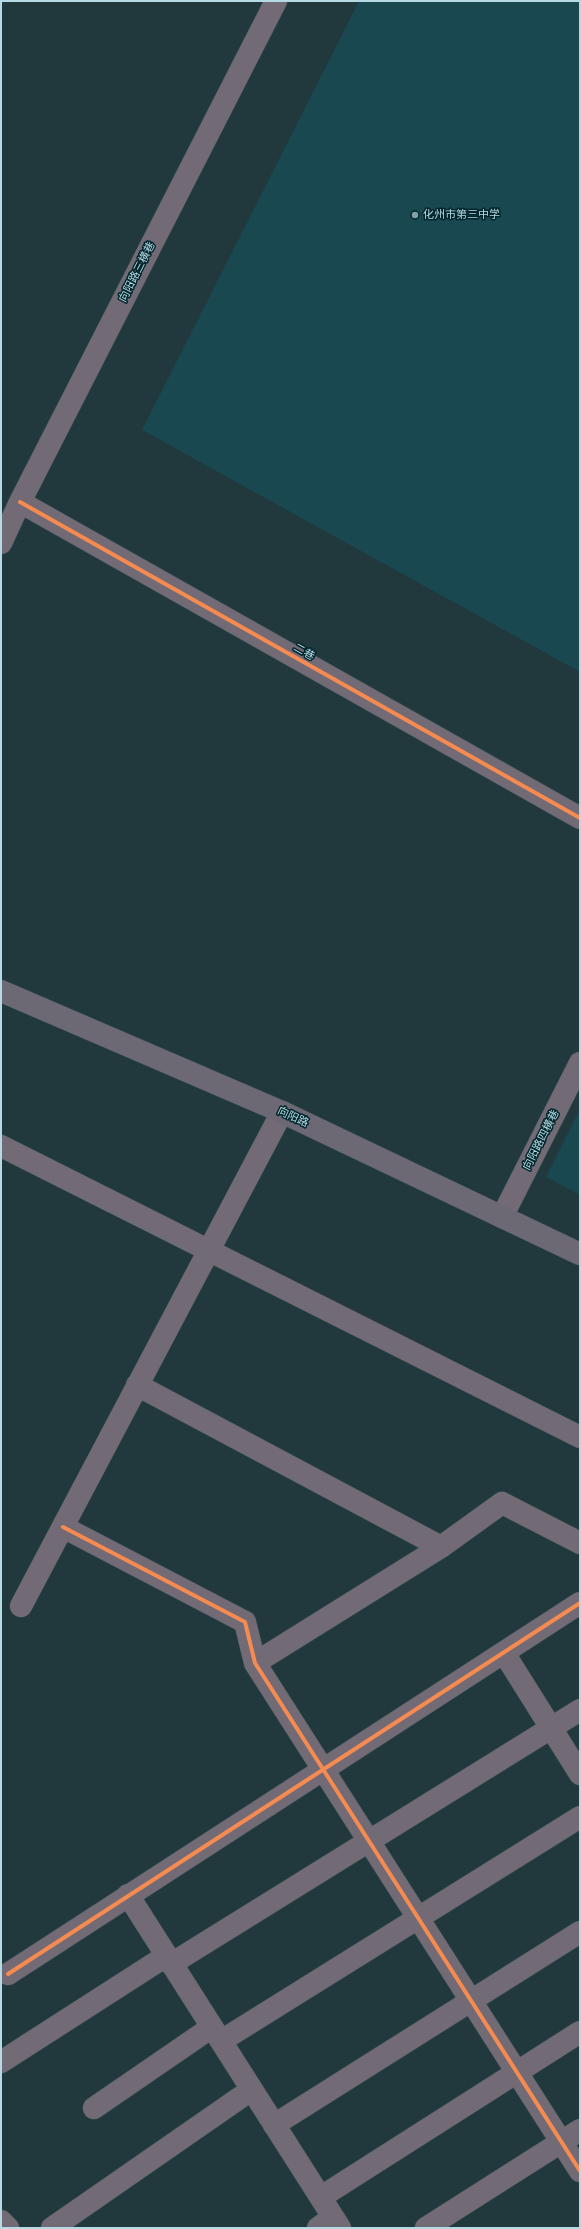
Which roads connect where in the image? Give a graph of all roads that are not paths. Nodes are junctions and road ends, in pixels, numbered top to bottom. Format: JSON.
{"nodes":[{"id":1,"x":276,"y":1,"type":"edge"},
{"id":2,"x":20,"y":502,"type":"junction"},
{"id":3,"x":1,"y":543,"type":"edge"},
{"id":4,"x":580,"y":818,"type":"edge"},
{"id":5,"x":1,"y":991,"type":"edge"},
{"id":6,"x":580,"y":1063,"type":"edge"},
{"id":7,"x":282,"y":1112,"type":"junction"},
{"id":8,"x":1,"y":1146,"type":"edge"},
{"id":9,"x":502,"y":1217,"type":"junction"},
{"id":10,"x":209,"y":1250,"type":"junction"},
{"id":11,"x":580,"y":1254,"type":"edge"},
{"id":12,"x":137,"y":1385,"type":"junction"},
{"id":13,"x":580,"y":1437,"type":"edge"},
{"id":14,"x":63,"y":1527,"type":"junction"},
{"id":15,"x":580,"y":1543,"type":"edge"},
{"id":16,"x":441,"y":1547,"type":"junction"},
{"id":17,"x":580,"y":1603,"type":"edge"},
{"id":18,"x":21,"y":1606,"type":"dead end"},
{"id":19,"x":504,"y":1653,"type":"junction"},
{"id":20,"x":255,"y":1663,"type":"junction"},
{"id":21,"x":580,"y":1710,"type":"edge"},
{"id":22,"x":551,"y":1728,"type":"junction"},
{"id":23,"x":324,"y":1770,"type":"junction"},
{"id":24,"x":580,"y":1774,"type":"edge"},
{"id":25,"x":580,"y":1817,"type":"edge"},
{"id":26,"x":369,"y":1841,"type":"junction"},
{"id":27,"x":128,"y":1895,"type":"junction"},
{"id":28,"x":418,"y":1918,"type":"junction"},
{"id":29,"x":580,"y":1932,"type":"edge"},
{"id":30,"x":168,"y":1960,"type":"junction"},
{"id":31,"x":8,"y":1974,"type":"dead end"},
{"id":32,"x":471,"y":2000,"type":"junction"},
{"id":33,"x":580,"y":2032,"type":"edge"},
{"id":34,"x":216,"y":2034,"type":"junction"},
{"id":35,"x":1,"y":2062,"type":"edge"},
{"id":36,"x":517,"y":2072,"type":"junction"},
{"id":37,"x":251,"y":2090,"type":"junction"},
{"id":38,"x":94,"y":2108,"type":"dead end"},
{"id":39,"x":274,"y":2125,"type":"junction"},
{"id":40,"x":580,"y":2130,"type":"edge"},
{"id":41,"x":561,"y":2142,"type":"junction"},
{"id":42,"x":580,"y":2171,"type":"edge"},
{"id":43,"x":321,"y":2197,"type":"junction"},
{"id":44,"x":1,"y":2221,"type":"edge"},
{"id":45,"x":330,"y":2224,"type":"edge"},
{"id":46,"x":8,"y":2228,"type":"edge"},
{"id":47,"x":52,"y":2228,"type":"edge"},
{"id":48,"x":426,"y":2228,"type":"edge"}],
"edges":[{"from":1,"to":2,"type":"street","name":"向阳路三横巷"},
{"from":2,"to":3,"type":"street","name":"向阳路三横巷"},
{"from":2,"to":4,"type":"street","name":"二巷"},
{"from":5,"to":7,"type":"main road","name":"向阳路"},
{"from":6,"to":9,"type":"street","name":"向阳路四横巷"},
{"from":7,"to":9,"type":"main road","name":"向阳路"},
{"from":7,"to":10,"type":"street"},
{"from":8,"to":10,"type":"street"},
{"from":9,"to":11,"type":"main road","name":"向阳路"},
{"from":10,"to":12,"type":"street"},
{"from":10,"to":13,"type":"street"},
{"from":12,"to":14,"type":"street"},
{"from":12,"to":16,"type":"street"},
{"from":14,"to":18,"type":"street"},
{"from":14,"to":20,"type":"street"},
{"from":15,"to":16,"type":"street"},
{"from":16,"to":20,"type":"street"},
{"from":17,"to":19,"type":"street"},
{"from":19,"to":22,"type":"street"},
{"from":19,"to":23,"type":"street"},
{"from":20,"to":23,"type":"street"},
{"from":21,"to":22,"type":"street"},
{"from":22,"to":24,"type":"street"},
{"from":22,"to":26,"type":"street"},
{"from":23,"to":26,"type":"street"},
{"from":23,"to":27,"type":"street"},
{"from":25,"to":28,"type":"street"},
{"from":26,"to":28,"type":"street"},
{"from":26,"to":30,"type":"street"},
{"from":27,"to":30,"type":"street"},
{"from":27,"to":31,"type":"street"},
{"from":28,"to":32,"type":"street"},
{"from":28,"to":34,"type":"street"},
{"from":29,"to":32,"type":"street"},
{"from":30,"to":34,"type":"street"},
{"from":30,"to":35,"type":"street"},
{"from":32,"to":36,"type":"street"},
{"from":32,"to":39,"type":"street"},
{"from":33,"to":36,"type":"street"},
{"from":34,"to":37,"type":"street"},
{"from":34,"to":38,"type":"street"},
{"from":36,"to":41,"type":"street"},
{"from":36,"to":43,"type":"street"},
{"from":37,"to":39,"type":"street"},
{"from":37,"to":47,"type":"street"},
{"from":39,"to":43,"type":"street"},
{"from":40,"to":41,"type":"street"},
{"from":41,"to":42,"type":"street"},
{"from":41,"to":48,"type":"street"},
{"from":43,"to":45,"type":"street"},
{"from":44,"to":46,"type":"street"}]}
